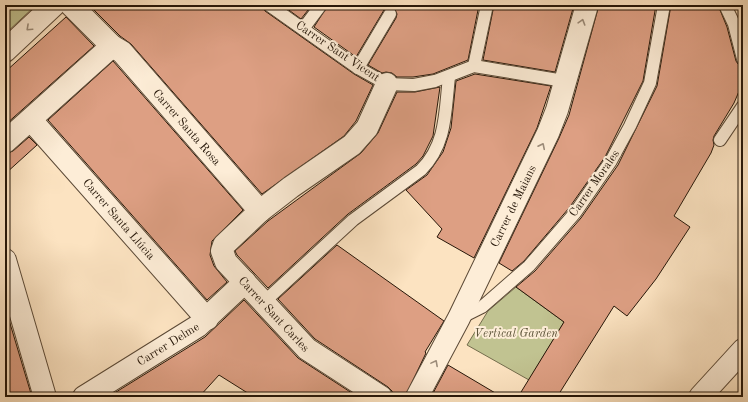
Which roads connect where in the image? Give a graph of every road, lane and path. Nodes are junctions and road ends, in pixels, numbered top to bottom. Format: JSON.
{"nodes":[{"id":1,"x":54,"y":5,"type":"edge"},
{"id":2,"x":70,"y":5,"type":"edge"},
{"id":3,"x":269,"y":5,"type":"edge"},
{"id":4,"x":321,"y":5,"type":"edge"},
{"id":5,"x":487,"y":5,"type":"edge"},
{"id":6,"x":587,"y":5,"type":"edge"},
{"id":7,"x":664,"y":5,"type":"edge"},
{"id":8,"x":725,"y":5,"type":"edge"},
{"id":9,"x":390,"y":14,"type":"dead end"},
{"id":10,"x":303,"y":29,"type":"junction"},
{"id":11,"x":112,"y":46,"type":"junction"},
{"id":12,"x":5,"y":51,"type":"edge"},
{"id":13,"x":743,"y":59,"type":"edge"},
{"id":14,"x":474,"y":66,"type":"junction"},
{"id":15,"x":358,"y":68,"type":"junction"},
{"id":16,"x":449,"y":77,"type":"junction"},
{"id":17,"x":564,"y":82,"type":"junction"},
{"id":18,"x":387,"y":84,"type":"junction"},
{"id":19,"x":743,"y":106,"type":"edge"},
{"id":20,"x":31,"y":120,"type":"junction"},
{"id":21,"x":720,"y":140,"type":"dead end"},
{"id":22,"x":5,"y":142,"type":"edge"},
{"id":23,"x":260,"y":211,"type":"junction"},
{"id":24,"x":5,"y":260,"type":"edge"},
{"id":25,"x":245,"y":282,"type":"junction"},
{"id":26,"x":264,"y":302,"type":"junction"},
{"id":27,"x":459,"y":318,"type":"junction"},
{"id":28,"x":207,"y":319,"type":"junction"},
{"id":29,"x":743,"y":350,"type":"edge"},
{"id":30,"x":45,"y":397,"type":"edge"},
{"id":31,"x":84,"y":397,"type":"edge"},
{"id":32,"x":381,"y":397,"type":"edge"},
{"id":33,"x":417,"y":397,"type":"edge"},
{"id":34,"x":700,"y":397,"type":"edge"}],
"edges":[{"from":1,"to":12,"type":"street","one_way":true},
{"from":2,"to":11,"type":"street","name":"Carrer Santa Rosa"},
{"from":3,"to":10,"type":"lane","name":"Carrer Sant Vicent"},
{"from":4,"to":10,"type":"lane"},
{"from":5,"to":14,"type":"lane"},
{"from":17,"to":6,"type":"street","name":"Carrer de Maians","one_way":true},
{"from":7,"to":27,"type":"lane","name":"Carrer Morales"},
{"from":8,"to":13,"type":"lane"},
{"from":9,"to":15,"type":"lane"},
{"from":10,"to":15,"type":"lane","name":"Carrer Sant Vicent"},
{"from":11,"to":20,"type":"street"},
{"from":11,"to":23,"type":"street","name":"Carrer Santa Rosa"},
{"from":14,"to":16,"type":"lane"},
{"from":14,"to":17,"type":"lane"},
{"from":15,"to":18,"type":"lane","name":"Carrer Sant Vicent"},
{"from":16,"to":18,"type":"lane"},
{"from":16,"to":26,"type":"lane"},
{"from":27,"to":17,"type":"street","name":"Carrer de Maians","one_way":true},
{"from":18,"to":23,"type":"street"},
{"from":19,"to":21,"type":"lane"},
{"from":20,"to":22,"type":"street"},
{"from":20,"to":28,"type":"street","name":"Carrer Santa Llúcia"},
{"from":23,"to":25,"type":"street","name":"Carrer Sant Carles"},
{"from":24,"to":30,"type":"street"},
{"from":25,"to":26,"type":"street","name":"Carrer Sant Carles"},
{"from":25,"to":28,"type":"street","name":"Carrer Delme"},
{"from":26,"to":32,"type":"street","name":"Carrer Sant Carles"},
{"from":33,"to":27,"type":"street","name":"Carrer de Maians","one_way":true},
{"from":28,"to":31,"type":"street","name":"Carrer Delme"},
{"from":29,"to":34,"type":"street"}]}
